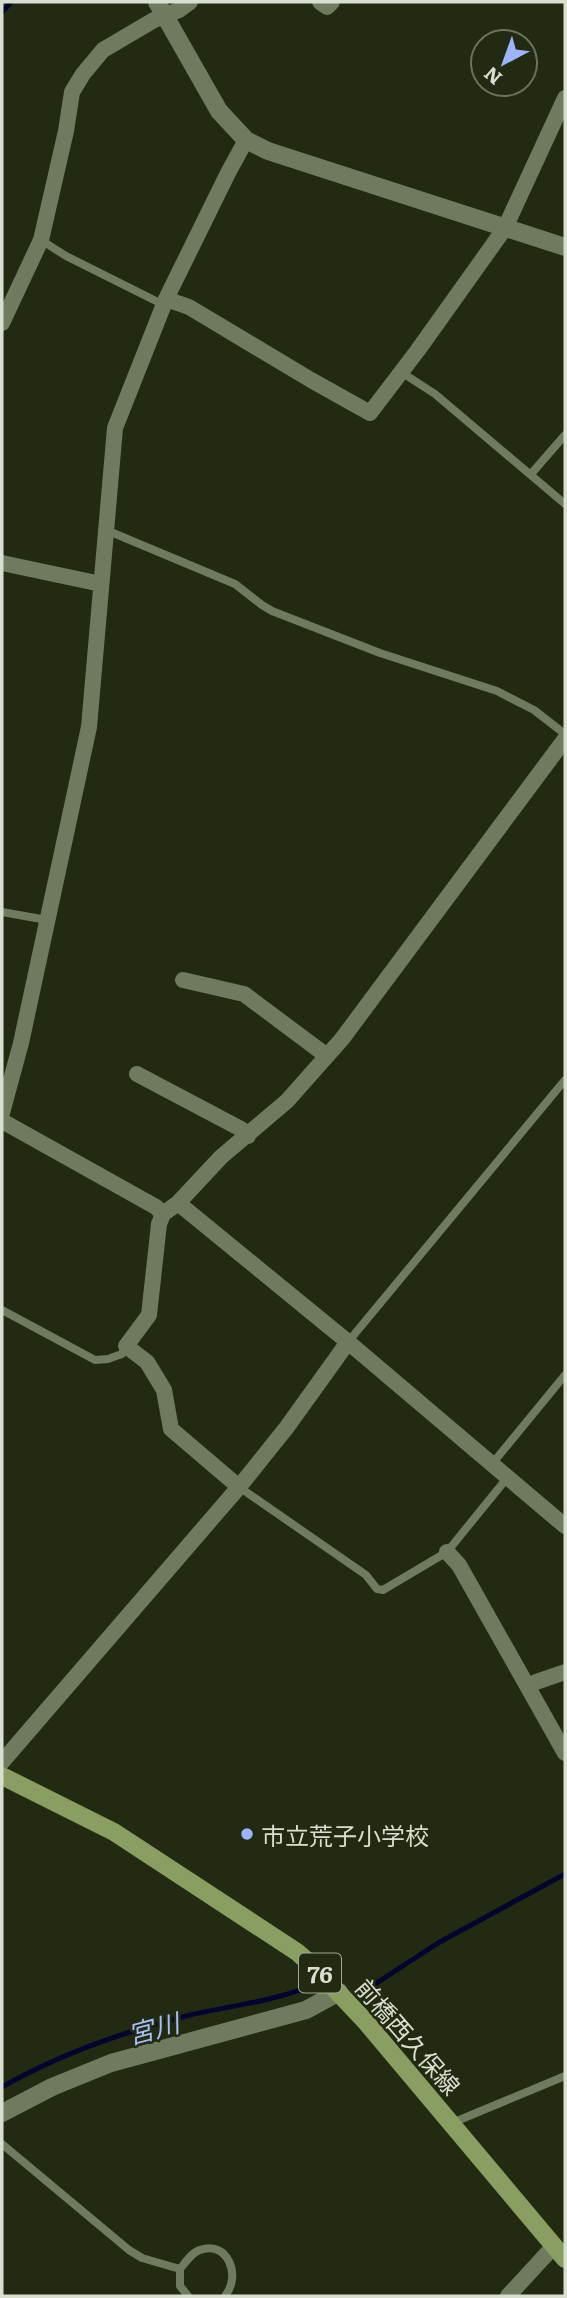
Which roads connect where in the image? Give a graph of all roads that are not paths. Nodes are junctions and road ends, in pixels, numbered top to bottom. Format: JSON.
{"nodes":[{"id":1,"x":190,"y":2,"type":"edge"},
{"id":2,"x":320,"y":2,"type":"edge"},
{"id":3,"x":332,"y":2,"type":"edge"},
{"id":4,"x":162,"y":9,"type":"edge"},
{"id":5,"x":565,"y":98,"type":"edge"},
{"id":6,"x":246,"y":140,"type":"junction"},
{"id":7,"x":505,"y":228,"type":"junction"},
{"id":8,"x":41,"y":240,"type":"junction"},
{"id":9,"x":565,"y":247,"type":"edge"},
{"id":10,"x":165,"y":302,"type":"junction"},
{"id":11,"x":2,"y":323,"type":"edge"},
{"id":12,"x":401,"y":372,"type":"junction"},
{"id":13,"x":565,"y":435,"type":"edge"},
{"id":14,"x":531,"y":474,"type":"junction"},
{"id":15,"x":565,"y":504,"type":"edge"},
{"id":16,"x":106,"y":530,"type":"junction"},
{"id":17,"x":2,"y":563,"type":"edge"},
{"id":18,"x":101,"y":584,"type":"junction"},
{"id":19,"x":565,"y":736,"type":"edge"},
{"id":20,"x":2,"y":912,"type":"edge"},
{"id":21,"x":47,"y":920,"type":"junction"},
{"id":22,"x":183,"y":980,"type":"dead end"},
{"id":23,"x":327,"y":1056,"type":"junction"},
{"id":24,"x":137,"y":1074,"type":"dead end"},
{"id":25,"x":565,"y":1080,"type":"edge"},
{"id":26,"x":2,"y":1113,"type":"edge"},
{"id":27,"x":2,"y":1121,"type":"edge"},
{"id":28,"x":248,"y":1136,"type":"junction"},
{"id":29,"x":178,"y":1203,"type":"junction"},
{"id":30,"x":163,"y":1214,"type":"junction"},
{"id":31,"x":2,"y":1310,"type":"edge"},
{"id":32,"x":348,"y":1342,"type":"junction"},
{"id":33,"x":126,"y":1346,"type":"junction"},
{"id":34,"x":565,"y":1375,"type":"edge"},
{"id":35,"x":492,"y":1464,"type":"junction"},
{"id":36,"x":507,"y":1478,"type":"junction"},
{"id":37,"x":239,"y":1487,"type":"junction"},
{"id":38,"x":565,"y":1526,"type":"edge"},
{"id":39,"x":447,"y":1552,"type":"junction"},
{"id":40,"x":565,"y":1672,"type":"edge"},
{"id":41,"x":528,"y":1687,"type":"junction"},
{"id":42,"x":565,"y":1753,"type":"edge"},
{"id":43,"x":2,"y":1773,"type":"edge"},
{"id":44,"x":339,"y":1992,"type":"junction"},
{"id":45,"x":565,"y":2076,"type":"edge"},
{"id":46,"x":2,"y":2113,"type":"edge"},
{"id":47,"x":452,"y":2123,"type":"junction"},
{"id":48,"x":2,"y":2144,"type":"edge"},
{"id":49,"x":560,"y":2252,"type":"edge"},
{"id":50,"x":180,"y":2269,"type":"junction"},
{"id":51,"x":188,"y":2296,"type":"edge"},
{"id":52,"x":225,"y":2296,"type":"edge"},
{"id":53,"x":508,"y":2296,"type":"edge"}],
"edges":[{"from":1,"to":4,"type":"street"},
{"from":2,"to":3,"type":"street"},
{"from":4,"to":6,"type":"street"},
{"from":4,"to":8,"type":"street"},
{"from":5,"to":7,"type":"street"},
{"from":6,"to":7,"type":"street"},
{"from":6,"to":10,"type":"street"},
{"from":7,"to":9,"type":"street"},
{"from":7,"to":12,"type":"street"},
{"from":8,"to":10,"type":"lane"},
{"from":8,"to":11,"type":"street"},
{"from":10,"to":12,"type":"street"},
{"from":10,"to":16,"type":"street"},
{"from":12,"to":14,"type":"lane"},
{"from":13,"to":14,"type":"lane"},
{"from":14,"to":15,"type":"lane"},
{"from":16,"to":18,"type":"street"},
{"from":16,"to":19,"type":"lane"},
{"from":17,"to":18,"type":"street"},
{"from":18,"to":21,"type":"street"},
{"from":19,"to":23,"type":"street"},
{"from":20,"to":21,"type":"lane"},
{"from":21,"to":26,"type":"street"},
{"from":22,"to":23,"type":"street"},
{"from":23,"to":28,"type":"street"},
{"from":24,"to":28,"type":"street"},
{"from":25,"to":32,"type":"lane"},
{"from":27,"to":30,"type":"street"},
{"from":28,"to":29,"type":"street"},
{"from":29,"to":30,"type":"street"},
{"from":29,"to":32,"type":"street"},
{"from":30,"to":33,"type":"street"},
{"from":31,"to":33,"type":"lane"},
{"from":32,"to":35,"type":"street"},
{"from":32,"to":37,"type":"street"},
{"from":33,"to":37,"type":"street"},
{"from":34,"to":35,"type":"lane"},
{"from":35,"to":36,"type":"street"},
{"from":36,"to":38,"type":"street"},
{"from":36,"to":39,"type":"lane"},
{"from":37,"to":39,"type":"lane"},
{"from":37,"to":43,"type":"street"},
{"from":39,"to":41,"type":"street"},
{"from":40,"to":41,"type":"street"},
{"from":41,"to":42,"type":"street"},
{"from":43,"to":44,"type":"main road","name":"前橋西久保線","number":"76"},
{"from":44,"to":46,"type":"street"},
{"from":44,"to":47,"type":"main road","name":"前橋西久保線","number":"76"},
{"from":45,"to":47,"type":"lane"},
{"from":47,"to":49,"type":"main road","name":"前橋西久保線","number":"76"},
{"from":48,"to":50,"type":"lane"},
{"from":49,"to":53,"type":"street"},
{"from":50,"to":51,"type":"lane"},
{"from":50,"to":52,"type":"lane"}]}
